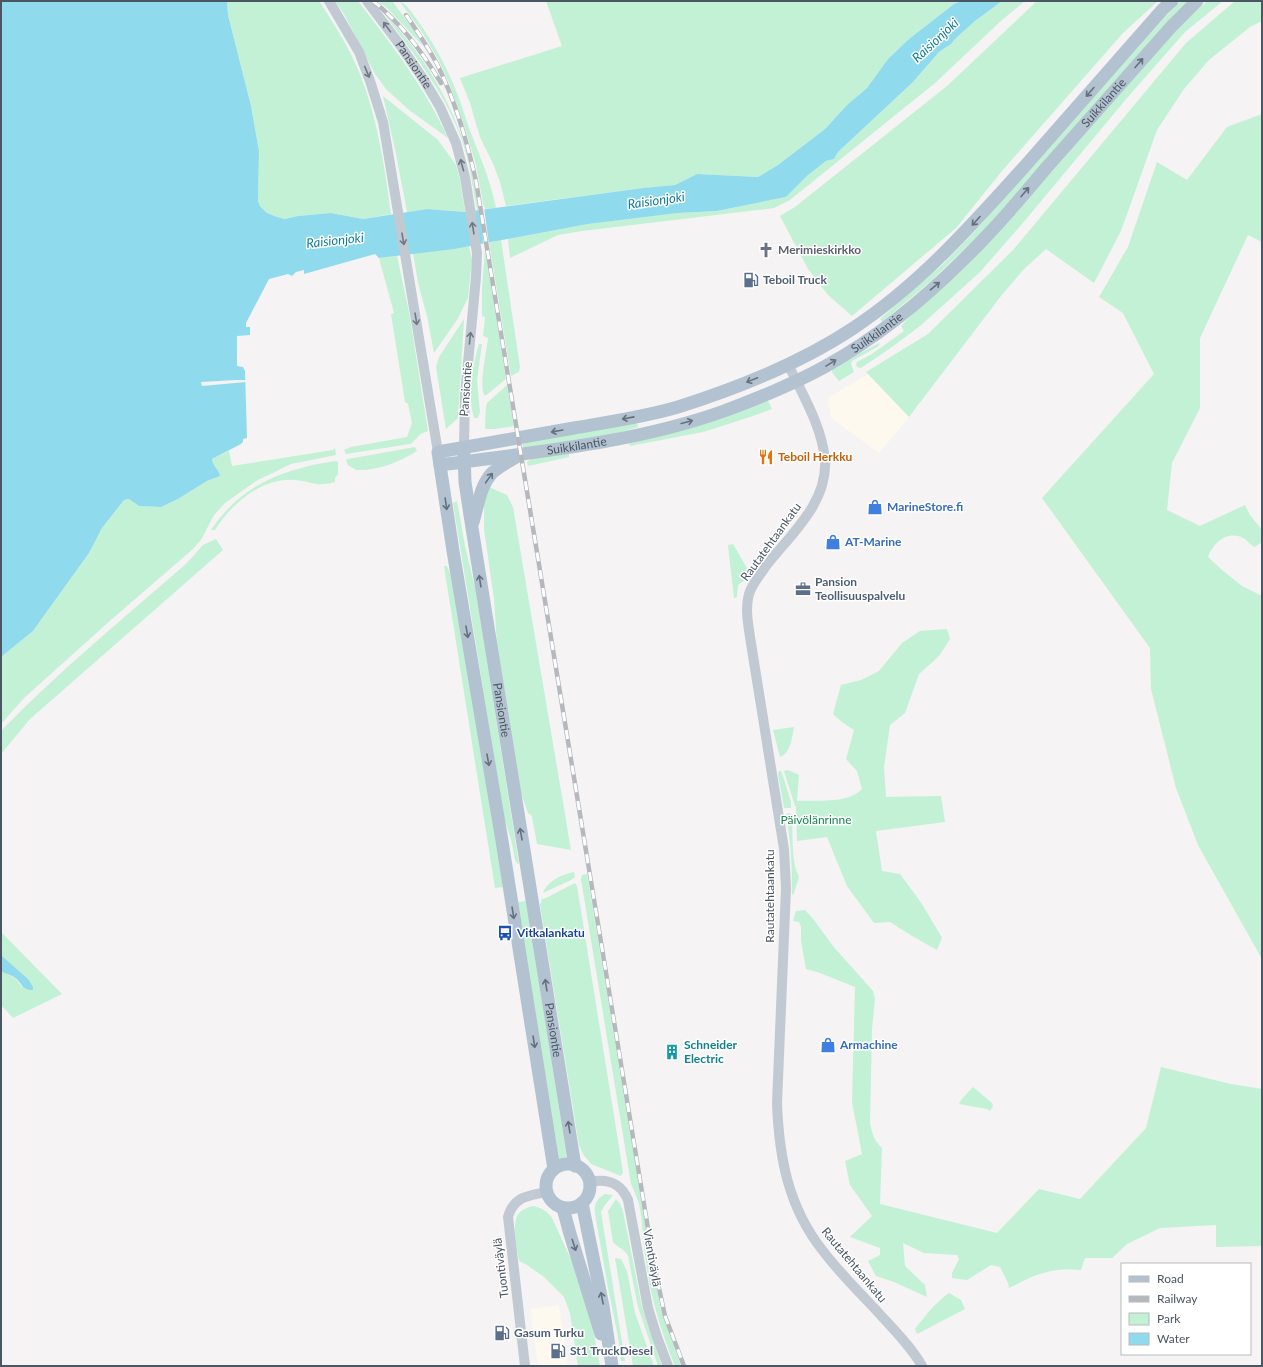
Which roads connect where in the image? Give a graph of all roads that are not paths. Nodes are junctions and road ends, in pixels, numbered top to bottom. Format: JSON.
{"nodes":[{"id":1,"x":329,"y":1,"type":"edge"},
{"id":2,"x":367,"y":1,"type":"edge"},
{"id":3,"x":1172,"y":1,"type":"edge"},
{"id":4,"x":1197,"y":1,"type":"edge"},
{"id":5,"x":788,"y":364,"type":"junction"},
{"id":6,"x":796,"y":381,"type":"junction"},
{"id":7,"x":464,"y":447,"type":"junction"},
{"id":8,"x":519,"y":455,"type":"junction"},
{"id":9,"x":439,"y":458,"type":"junction"},
{"id":10,"x":464,"y":462,"type":"junction"},
{"id":11,"x":472,"y":528,"type":"junction"},
{"id":12,"x":575,"y":1166,"type":"junction"},
{"id":13,"x":554,"y":1169,"type":"junction"},
{"id":14,"x":589,"y":1182,"type":"junction"},
{"id":15,"x":546,"y":1192,"type":"junction"},
{"id":16,"x":582,"y":1203,"type":"junction"},
{"id":17,"x":563,"y":1208,"type":"junction"},
{"id":18,"x":611,"y":1365,"type":"edge"},
{"id":19,"x":525,"y":1366,"type":"edge"},
{"id":20,"x":668,"y":1366,"type":"edge"},
{"id":21,"x":922,"y":1366,"type":"edge"}],
"edges":[{"from":1,"to":9,"type":"street","name":"Pansiontie","one_way":true},
{"from":7,"to":2,"type":"street","name":"Pansiontie","one_way":true},
{"from":3,"to":5,"type":"main road","name":"Suikkilantie","one_way":true},
{"from":6,"to":4,"type":"main road","name":"Suikkilantie","one_way":true},
{"from":5,"to":6,"type":"street","name":"Rautatehtaankatu"},
{"from":5,"to":7,"type":"main road","name":"Suikkilantie","one_way":true},
{"from":8,"to":6,"type":"main road","name":"Suikkilantie","one_way":true},
{"from":6,"to":21,"type":"street","name":"Rautatehtaankatu"},
{"from":7,"to":9,"type":"main road","name":"Suikkilantie"},
{"from":7,"to":10,"type":"main road","name":"Pansiontie"},
{"from":8,"to":10,"type":"main road","name":"Suikkilantie"},
{"from":11,"to":8,"type":"main road","one_way":true},
{"from":9,"to":10,"type":"main road","name":"Suikkilantie"},
{"from":9,"to":13,"type":"main road","name":"Pansiontie","one_way":true},
{"from":10,"to":11,"type":"main road","name":"Pansiontie"},
{"from":12,"to":11,"type":"main road","name":"Pansiontie","one_way":true},
{"from":12,"to":13,"type":"main road"},
{"from":12,"to":14,"type":"main road"},
{"from":13,"to":15,"type":"main road"},
{"from":14,"to":16,"type":"main road"},
{"from":14,"to":20,"type":"street","name":"Vientiväylä"},
{"from":15,"to":17,"type":"main road"},
{"from":15,"to":19,"type":"street","name":"Tuontiväylä"},
{"from":16,"to":17,"type":"main road"},
{"from":18,"to":16,"type":"main road","one_way":true},
{"from":17,"to":18,"type":"main road","one_way":true}]}
